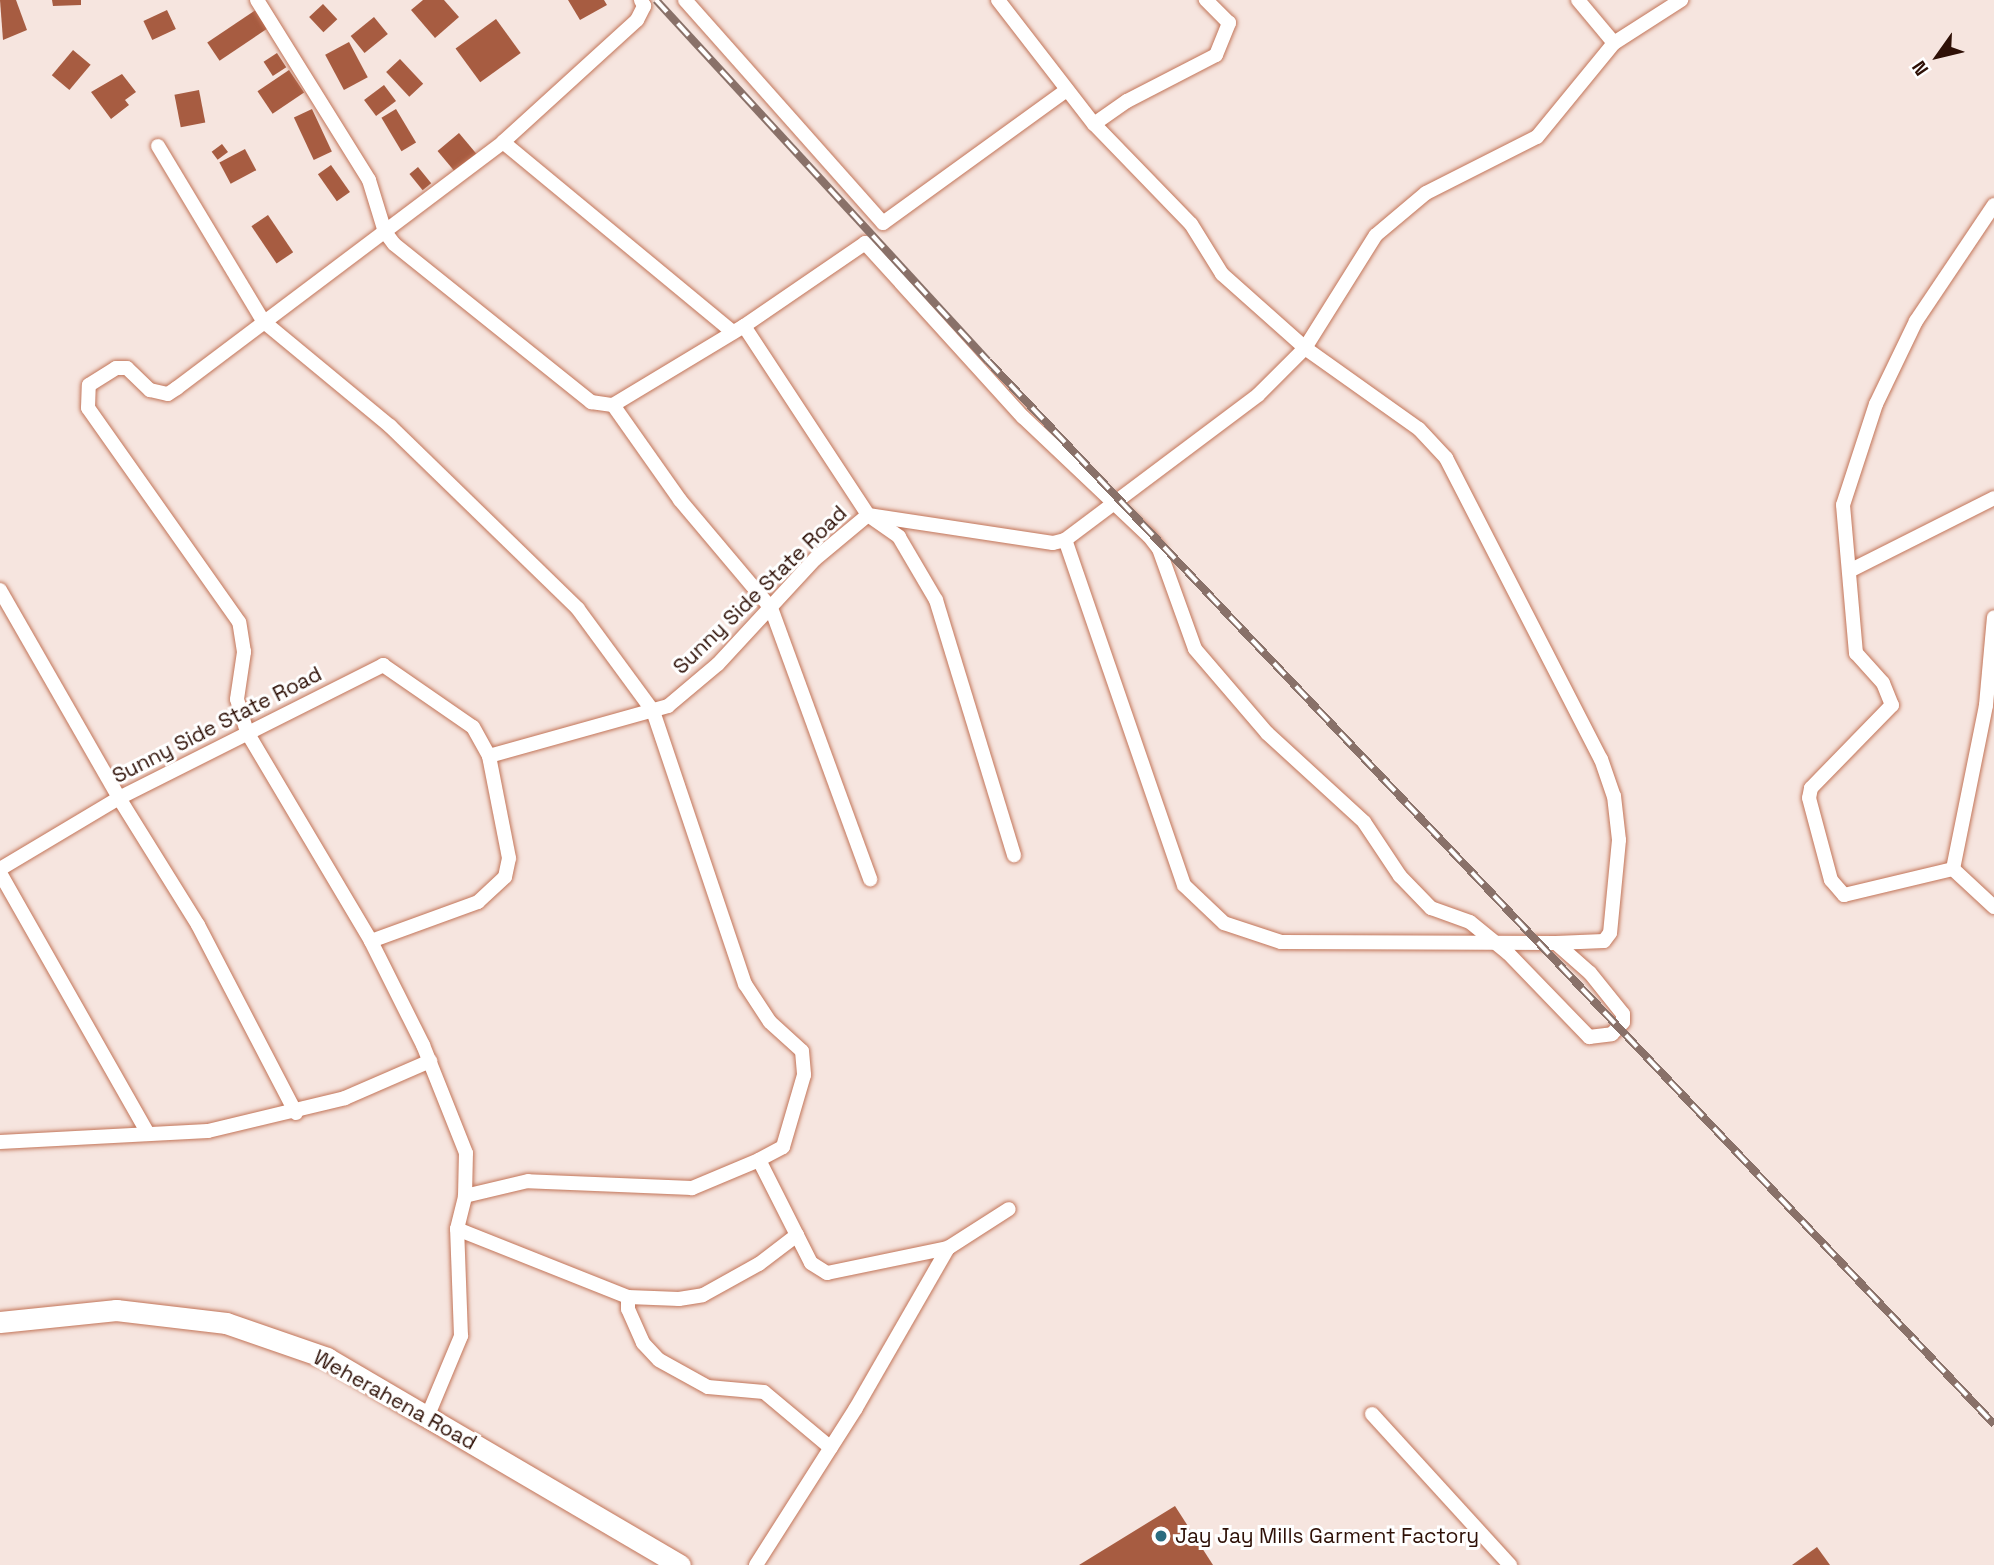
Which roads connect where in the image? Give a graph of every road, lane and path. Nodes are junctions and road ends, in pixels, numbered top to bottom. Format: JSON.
{"nodes":[{"id":1,"x":257,"y":0,"type":"edge"},
{"id":2,"x":641,"y":0,"type":"edge"},
{"id":3,"x":685,"y":0,"type":"edge"},
{"id":4,"x":998,"y":0,"type":"edge"},
{"id":5,"x":1206,"y":0,"type":"edge"},
{"id":6,"x":1578,"y":0,"type":"edge"},
{"id":7,"x":1681,"y":0,"type":"edge"},
{"id":8,"x":1614,"y":43,"type":"junction"},
{"id":9,"x":1067,"y":90,"type":"junction"},
{"id":10,"x":1094,"y":124,"type":"junction"},
{"id":11,"x":503,"y":142,"type":"junction"},
{"id":12,"x":158,"y":146,"type":"dead end"},
{"id":13,"x":1994,"y":205,"type":"edge"},
{"id":14,"x":385,"y":232,"type":"junction"},
{"id":15,"x":263,"y":321,"type":"junction"},
{"id":16,"x":739,"y":329,"type":"junction"},
{"id":17,"x":1304,"y":348,"type":"junction"},
{"id":18,"x":613,"y":405,"type":"junction"},
{"id":19,"x":1994,"y":498,"type":"edge"},
{"id":20,"x":1114,"y":504,"type":"junction"},
{"id":21,"x":868,"y":514,"type":"junction"},
{"id":22,"x":1065,"y":540,"type":"junction"},
{"id":23,"x":1851,"y":570,"type":"junction"},
{"id":24,"x":0,"y":590,"type":"edge"},
{"id":25,"x":771,"y":608,"type":"junction"},
{"id":26,"x":1994,"y":617,"type":"edge"},
{"id":27,"x":653,"y":711,"type":"junction"},
{"id":28,"x":247,"y":732,"type":"junction"},
{"id":29,"x":489,"y":756,"type":"junction"},
{"id":30,"x":119,"y":798,"type":"junction"},
{"id":31,"x":1014,"y":855,"type":"dead end"},
{"id":32,"x":1953,"y":869,"type":"junction"},
{"id":33,"x":0,"y":871,"type":"edge"},
{"id":34,"x":870,"y":879,"type":"dead end"},
{"id":35,"x":1994,"y":907,"type":"edge"},
{"id":36,"x":371,"y":941,"type":"junction"},
{"id":37,"x":1495,"y":943,"type":"junction"},
{"id":38,"x":1556,"y":943,"type":"junction"},
{"id":39,"x":430,"y":1061,"type":"junction"},
{"id":40,"x":296,"y":1112,"type":"junction"},
{"id":41,"x":148,"y":1134,"type":"junction"},
{"id":42,"x":0,"y":1142,"type":"edge"},
{"id":43,"x":759,"y":1160,"type":"junction"},
{"id":44,"x":465,"y":1196,"type":"junction"},
{"id":45,"x":1009,"y":1209,"type":"dead end"},
{"id":46,"x":457,"y":1229,"type":"junction"},
{"id":47,"x":797,"y":1235,"type":"junction"},
{"id":48,"x":948,"y":1248,"type":"junction"},
{"id":49,"x":628,"y":1297,"type":"junction"},
{"id":50,"x":1,"y":1324,"type":"edge"},
{"id":51,"x":1372,"y":1414,"type":"dead end"},
{"id":52,"x":428,"y":1415,"type":"junction"},
{"id":53,"x":831,"y":1448,"type":"junction"},
{"id":54,"x":680,"y":1565,"type":"edge"},
{"id":55,"x":756,"y":1565,"type":"edge"},
{"id":56,"x":1510,"y":1565,"type":"edge"}],
"edges":[{"from":1,"to":14,"type":"street"},
{"from":2,"to":11,"type":"street"},
{"from":3,"to":9,"type":"street"},
{"from":4,"to":9,"type":"street"},
{"from":5,"to":10,"type":"street"},
{"from":6,"to":8,"type":"street"},
{"from":7,"to":8,"type":"street"},
{"from":8,"to":17,"type":"street"},
{"from":9,"to":10,"type":"street"},
{"from":10,"to":17,"type":"street"},
{"from":11,"to":14,"type":"street"},
{"from":11,"to":16,"type":"street"},
{"from":12,"to":15,"type":"street"},
{"from":13,"to":23,"type":"street"},
{"from":14,"to":15,"type":"street"},
{"from":14,"to":18,"type":"street"},
{"from":15,"to":27,"type":"street"},
{"from":15,"to":28,"type":"street"},
{"from":16,"to":18,"type":"street"},
{"from":16,"to":20,"type":"street"},
{"from":16,"to":21,"type":"street"},
{"from":17,"to":20,"type":"street"},
{"from":17,"to":38,"type":"street"},
{"from":18,"to":25,"type":"street"},
{"from":19,"to":23,"type":"street"},
{"from":20,"to":22,"type":"street"},
{"from":20,"to":37,"type":"street"},
{"from":21,"to":22,"type":"street","name":"Sunny Side State Road"},
{"from":21,"to":25,"type":"street","name":"Sunny Side State Road"},
{"from":21,"to":31,"type":"street"},
{"from":22,"to":37,"type":"street"},
{"from":23,"to":32,"type":"street"},
{"from":24,"to":30,"type":"street"},
{"from":25,"to":27,"type":"street","name":"Sunny Side State Road"},
{"from":25,"to":34,"type":"street"},
{"from":26,"to":32,"type":"street"},
{"from":27,"to":29,"type":"street","name":"Sunny Side State Road"},
{"from":27,"to":43,"type":"street"},
{"from":28,"to":29,"type":"street","name":"Sunny Side State Road"},
{"from":28,"to":30,"type":"street","name":"Sunny Side State Road"},
{"from":28,"to":36,"type":"street"},
{"from":29,"to":36,"type":"street"},
{"from":30,"to":33,"type":"street","name":"Sunny Side State Road"},
{"from":30,"to":40,"type":"street"},
{"from":32,"to":35,"type":"street"},
{"from":33,"to":41,"type":"street"},
{"from":36,"to":39,"type":"street"},
{"from":37,"to":38,"type":"street"},
{"from":37,"to":38,"type":"street"},
{"from":39,"to":40,"type":"street"},
{"from":39,"to":44,"type":"street"},
{"from":40,"to":41,"type":"street"},
{"from":41,"to":42,"type":"street"},
{"from":43,"to":44,"type":"street"},
{"from":43,"to":47,"type":"street"},
{"from":44,"to":46,"type":"street"},
{"from":45,"to":48,"type":"street"},
{"from":46,"to":49,"type":"street"},
{"from":46,"to":52,"type":"street"},
{"from":47,"to":48,"type":"street"},
{"from":47,"to":49,"type":"street"},
{"from":48,"to":53,"type":"street"},
{"from":49,"to":53,"type":"street"},
{"from":50,"to":52,"type":"main road","name":"Weherahena Road"},
{"from":51,"to":56,"type":"street"},
{"from":52,"to":54,"type":"main road","name":"Weherahena Road"},
{"from":53,"to":55,"type":"street"}]}
